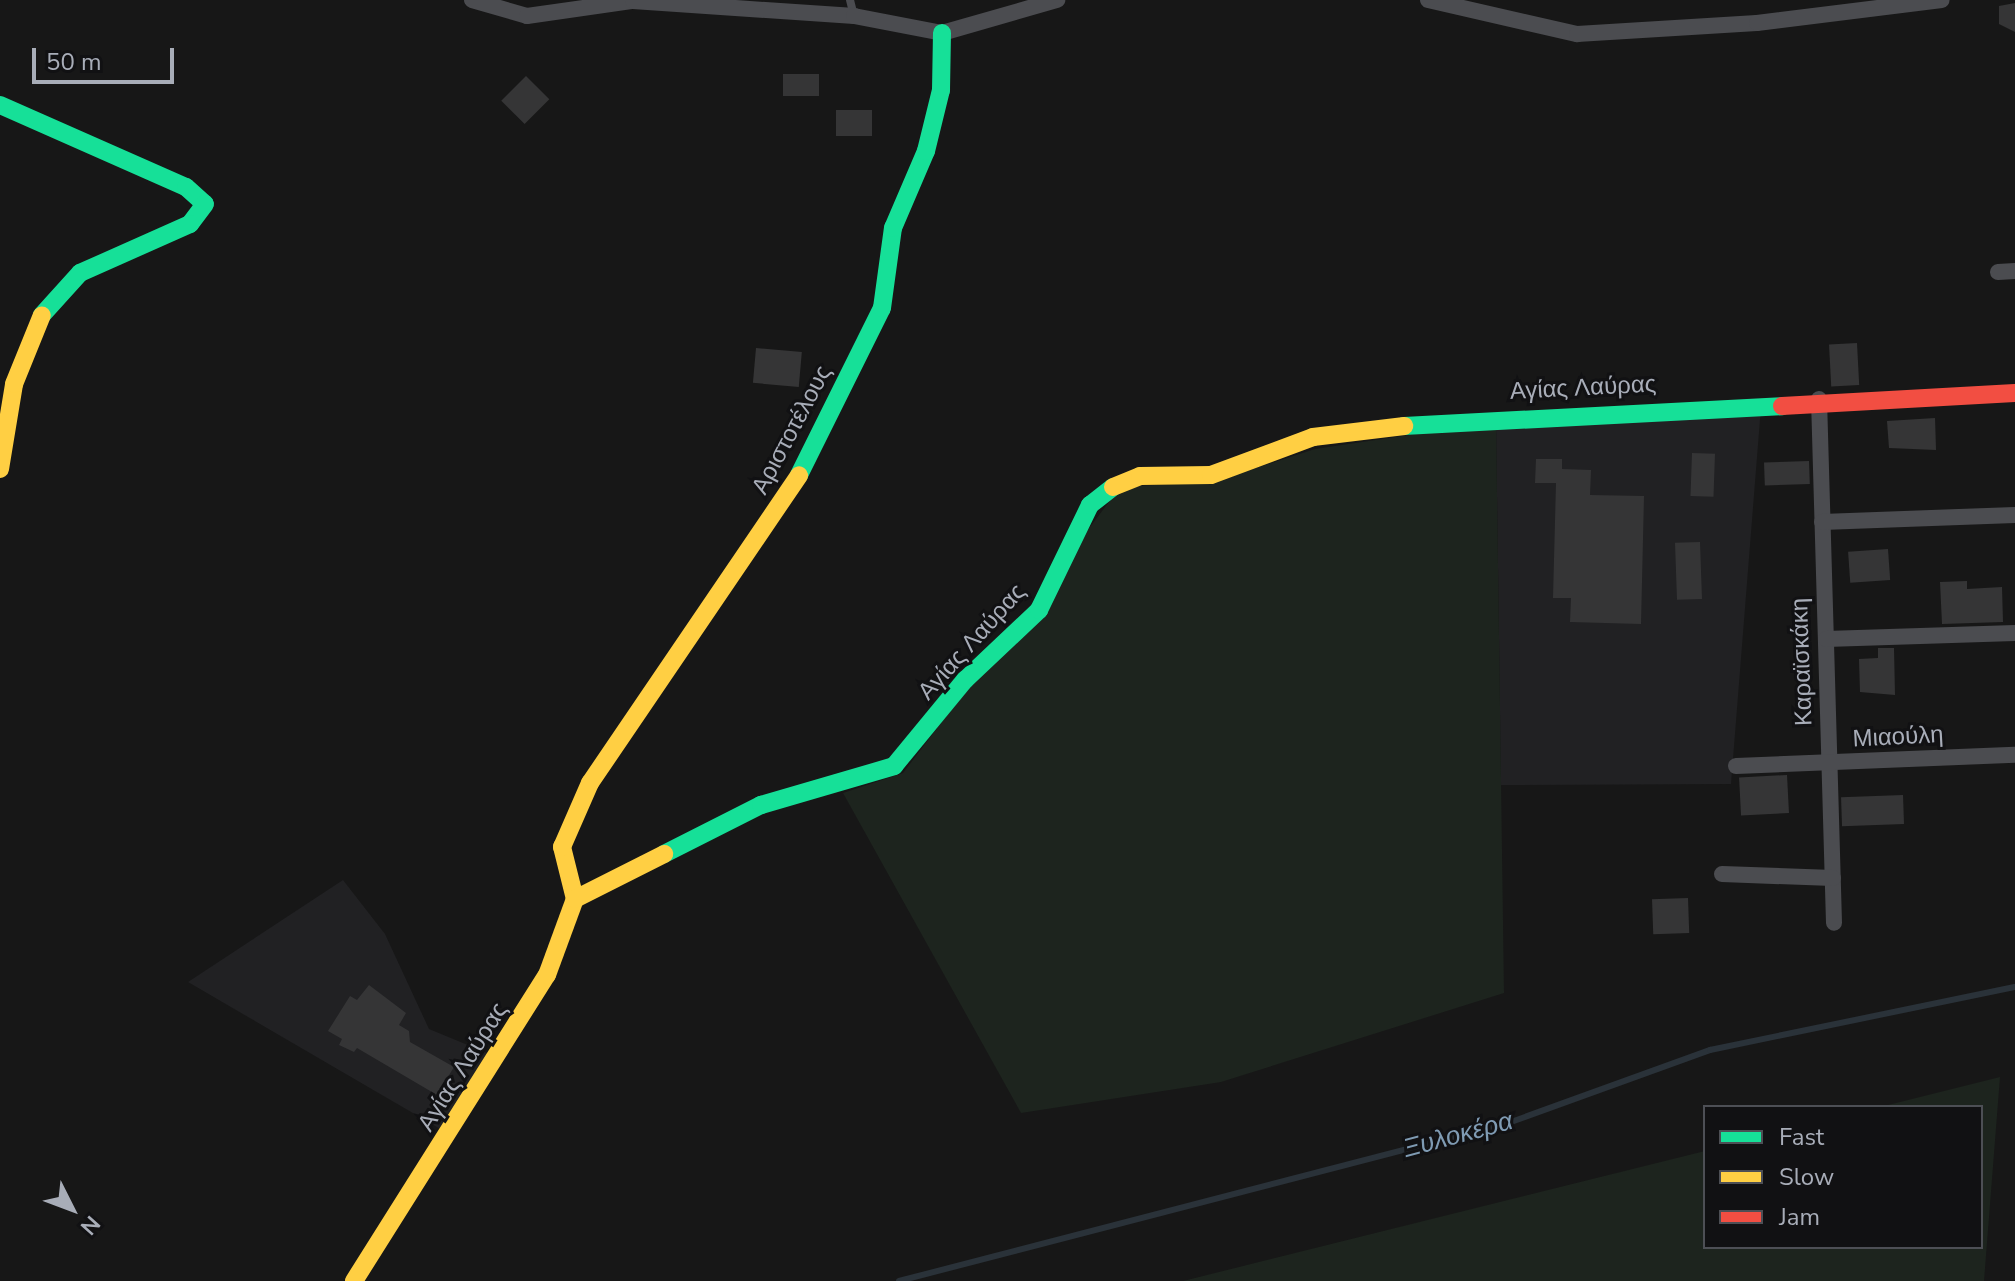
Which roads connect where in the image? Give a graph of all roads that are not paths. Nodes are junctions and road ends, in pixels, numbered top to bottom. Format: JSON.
{"nodes":[{"id":1,"x":472,"y":0,"type":"edge"},
{"id":2,"x":1057,"y":0,"type":"edge"},
{"id":3,"x":1428,"y":0,"type":"edge"},
{"id":4,"x":1942,"y":0,"type":"edge"},
{"id":5,"x":852,"y":8,"type":"edge"},
{"id":6,"x":942,"y":33,"type":"junction"},
{"id":7,"x":0,"y":105,"type":"edge"},
{"id":8,"x":2015,"y":393,"type":"edge"},
{"id":9,"x":1819,"y":399,"type":"junction"},
{"id":10,"x":0,"y":469,"type":"edge"},
{"id":11,"x":2015,"y":515,"type":"edge"},
{"id":12,"x":1822,"y":522,"type":"junction"},
{"id":13,"x":2015,"y":633,"type":"edge"},
{"id":14,"x":1826,"y":639,"type":"junction"},
{"id":15,"x":2015,"y":755,"type":"edge"},
{"id":16,"x":1829,"y":765,"type":"junction"},
{"id":17,"x":1736,"y":766,"type":"dead end"},
{"id":18,"x":1722,"y":874,"type":"dead end"},
{"id":19,"x":1833,"y":878,"type":"junction"},
{"id":20,"x":575,"y":899,"type":"junction"},
{"id":21,"x":1834,"y":923,"type":"dead end"},
{"id":22,"x":354,"y":1281,"type":"edge"}],
"edges":[{"from":1,"to":5,"type":"street"},
{"from":2,"to":6,"type":"street"},
{"from":3,"to":4,"type":"street"},
{"from":5,"to":6,"type":"street"},
{"from":6,"to":20,"type":"street","name":"Αριστοτέλους"},
{"from":7,"to":10,"type":"street"},
{"from":8,"to":9,"type":"street","name":"Αγίας Λαύρας"},
{"from":9,"to":12,"type":"street","name":"Καραϊσκάκη"},
{"from":9,"to":20,"type":"street","name":"Αγίας Λαύρας"},
{"from":11,"to":12,"type":"street"},
{"from":12,"to":14,"type":"street","name":"Καραϊσκάκη"},
{"from":13,"to":14,"type":"street"},
{"from":14,"to":16,"type":"street","name":"Καραϊσκάκη"},
{"from":15,"to":16,"type":"street","name":"Μιαούλη"},
{"from":16,"to":17,"type":"street","name":"Μιαούλη"},
{"from":16,"to":19,"type":"street","name":"Καραϊσκάκη"},
{"from":18,"to":19,"type":"street"},
{"from":19,"to":21,"type":"street","name":"Καραϊσκάκη"},
{"from":20,"to":22,"type":"street","name":"Αγίας Λαύρας"}]}
